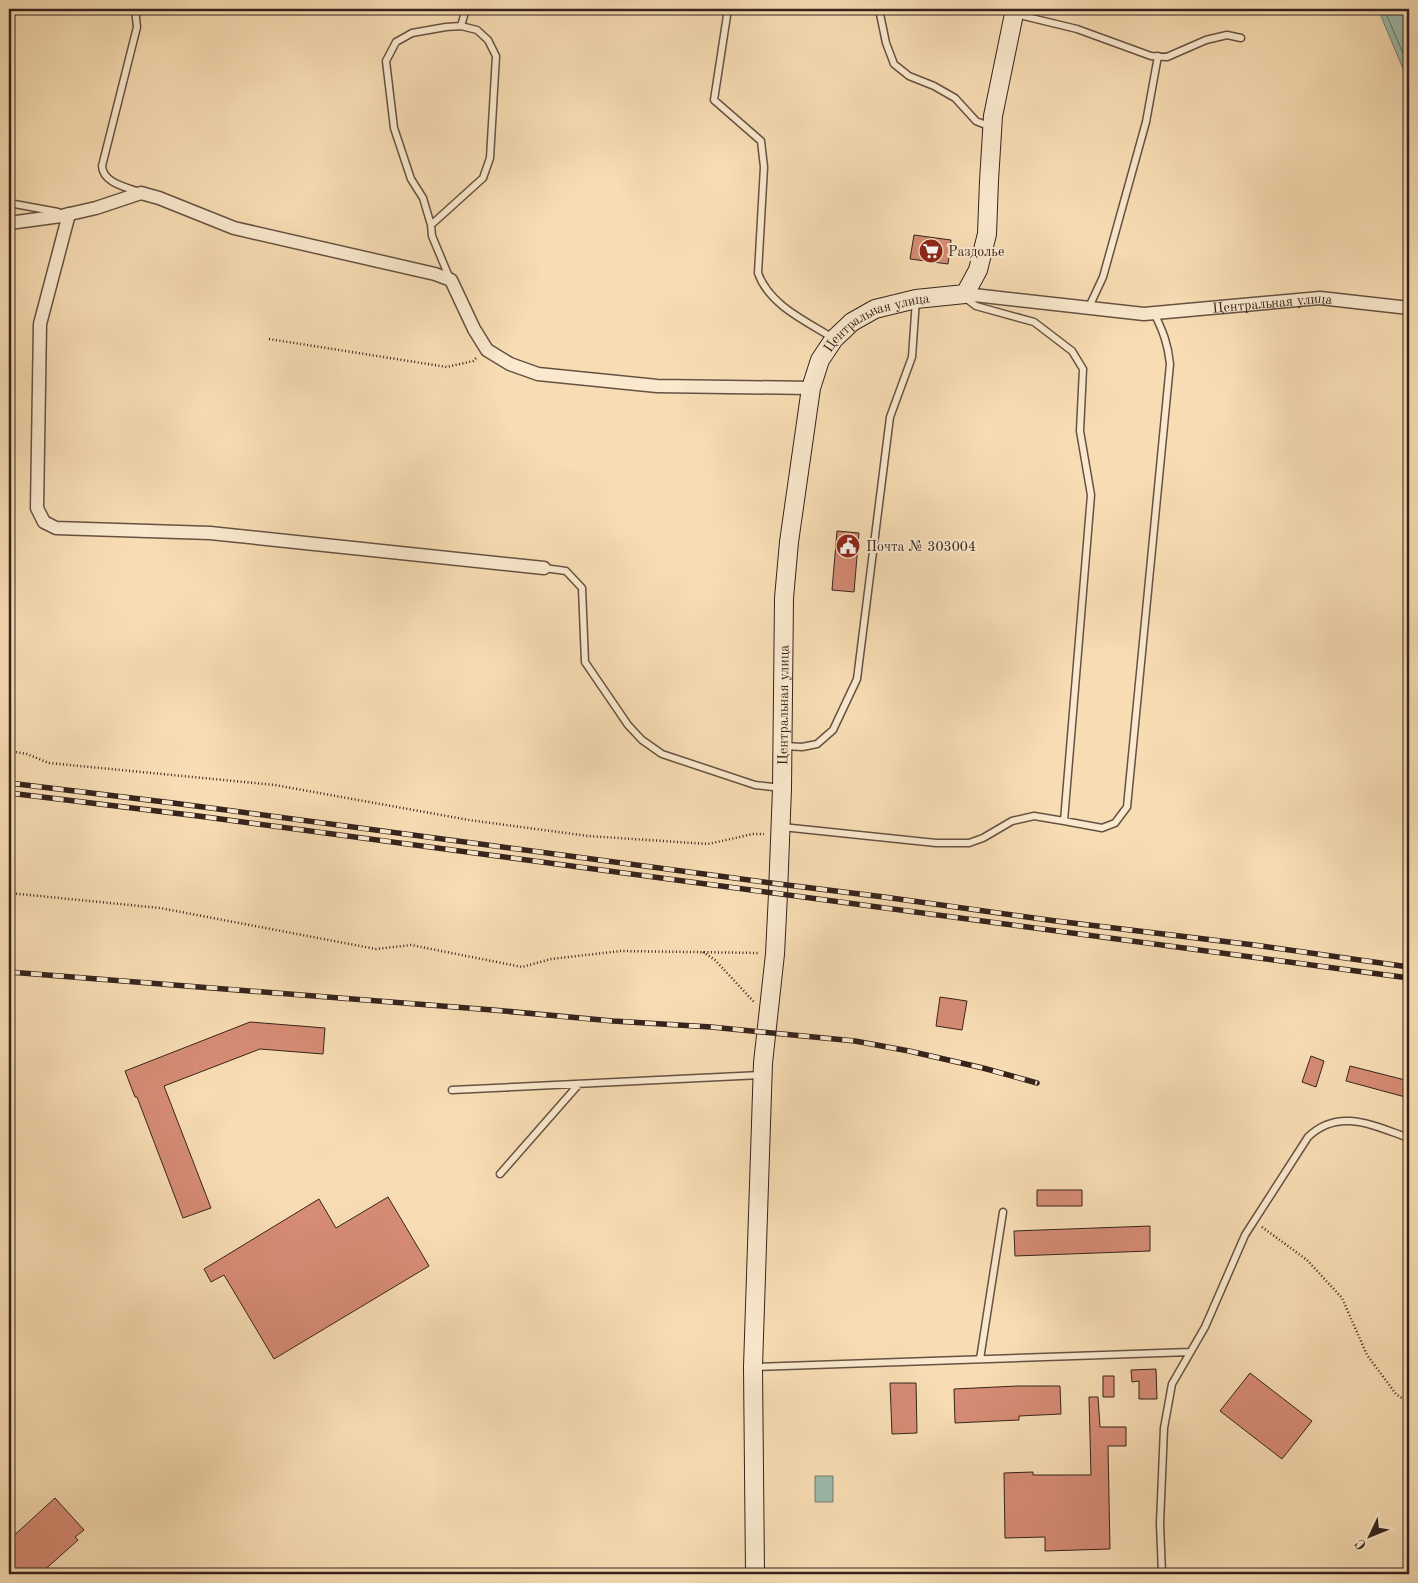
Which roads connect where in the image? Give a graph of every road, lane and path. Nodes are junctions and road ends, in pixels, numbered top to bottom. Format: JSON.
{"nodes":[{"id":1,"x":135,"y":9,"type":"edge"},
{"id":2,"x":466,"y":9,"type":"edge"},
{"id":3,"x":728,"y":9,"type":"edge"},
{"id":4,"x":878,"y":9,"type":"edge"},
{"id":5,"x":1015,"y":11,"type":"edge"},
{"id":6,"x":461,"y":26,"type":"junction"},
{"id":7,"x":1241,"y":38,"type":"dead end"},
{"id":8,"x":1158,"y":56,"type":"junction"},
{"id":9,"x":992,"y":128,"type":"junction"},
{"id":10,"x":141,"y":193,"type":"junction"},
{"id":11,"x":9,"y":203,"type":"edge"},
{"id":12,"x":69,"y":214,"type":"junction"},
{"id":13,"x":9,"y":223,"type":"edge"},
{"id":14,"x":431,"y":225,"type":"junction"},
{"id":15,"x":450,"y":280,"type":"junction"},
{"id":16,"x":965,"y":294,"type":"junction"},
{"id":17,"x":916,"y":299,"type":"junction"},
{"id":18,"x":1090,"y":307,"type":"junction"},
{"id":19,"x":1409,"y":308,"type":"edge"},
{"id":20,"x":1154,"y":313,"type":"junction"},
{"id":21,"x":269,"y":339,"type":"dead end"},
{"id":22,"x":834,"y":339,"type":"junction"},
{"id":23,"x":487,"y":350,"type":"junction"},
{"id":24,"x":811,"y":388,"type":"junction"},
{"id":25,"x":544,"y":568,"type":"joint"},
{"id":26,"x":783,"y":746,"type":"junction"},
{"id":27,"x":9,"y":751,"type":"edge"},
{"id":28,"x":782,"y":788,"type":"junction"},
{"id":29,"x":1064,"y":821,"type":"junction"},
{"id":30,"x":781,"y":830,"type":"junction"},
{"id":31,"x":9,"y":893,"type":"edge"},
{"id":32,"x":703,"y":952,"type":"junction"},
{"id":33,"x":775,"y":954,"type":"junction"},
{"id":34,"x":768,"y":1019,"type":"junction"},
{"id":35,"x":763,"y":1075,"type":"junction"},
{"id":36,"x":579,"y":1084,"type":"junction"},
{"id":37,"x":452,"y":1090,"type":"dead end"},
{"id":38,"x":1409,"y":1138,"type":"edge"},
{"id":39,"x":500,"y":1174,"type":"dead end"},
{"id":40,"x":1002,"y":1212,"type":"dead end"},
{"id":41,"x":1254,"y":1221,"type":"junction"},
{"id":42,"x":1190,"y":1352,"type":"junction"},
{"id":43,"x":980,"y":1359,"type":"junction"},
{"id":44,"x":753,"y":1367,"type":"junction"},
{"id":45,"x":1409,"y":1403,"type":"edge"},
{"id":46,"x":755,"y":1574,"type":"edge"},
{"id":47,"x":1162,"y":1574,"type":"edge"}],
"edges":[{"from":1,"to":10,"type":"lane"},
{"from":2,"to":6,"type":"lane"},
{"from":3,"to":22,"type":"lane"},
{"from":4,"to":9,"type":"lane"},
{"from":5,"to":8,"type":"lane"},
{"from":5,"to":9,"type":"street"},
{"from":6,"to":14,"type":"lane"},
{"from":6,"to":14,"type":"lane"},
{"from":7,"to":8,"type":"lane"},
{"from":8,"to":18,"type":"lane"},
{"from":9,"to":16,"type":"street"},
{"from":10,"to":12,"type":"street"},
{"from":10,"to":15,"type":"street"},
{"from":11,"to":12,"type":"lane"},
{"from":12,"to":13,"type":"street"},
{"from":12,"to":25,"type":"street"},
{"from":14,"to":15,"type":"lane"},
{"from":15,"to":23,"type":"street"},
{"from":16,"to":17,"type":"street","name":"Центральная улица"},
{"from":16,"to":18,"type":"street","name":"Центральная улица"},
{"from":16,"to":29,"type":"lane"},
{"from":17,"to":22,"type":"street","name":"Центральная улица"},
{"from":17,"to":26,"type":"lane"},
{"from":18,"to":20,"type":"street","name":"Центральная улица"},
{"from":19,"to":20,"type":"street","name":"Центральная улица"},
{"from":20,"to":29,"type":"lane"},
{"from":21,"to":23,"type":"path"},
{"from":22,"to":24,"type":"street","name":"Центральная улица"},
{"from":23,"to":24,"type":"street"},
{"from":24,"to":26,"type":"street","name":"Центральная улица"},
{"from":25,"to":28,"type":"lane"},
{"from":26,"to":28,"type":"street","name":"Центральная улица"},
{"from":27,"to":30,"type":"path"},
{"from":28,"to":30,"type":"street","name":"Центральная улица"},
{"from":29,"to":30,"type":"lane"},
{"from":30,"to":33,"type":"street","name":"Центральная улица"},
{"from":31,"to":32,"type":"path"},
{"from":32,"to":33,"type":"path"},
{"from":32,"to":34,"type":"path"},
{"from":33,"to":34,"type":"street","name":"Центральная улица"},
{"from":34,"to":35,"type":"street","name":"Центральная улица"},
{"from":35,"to":36,"type":"lane"},
{"from":35,"to":44,"type":"street","name":"Центральная улица"},
{"from":36,"to":37,"type":"lane"},
{"from":36,"to":39,"type":"lane"},
{"from":38,"to":41,"type":"lane"},
{"from":40,"to":43,"type":"lane"},
{"from":41,"to":42,"type":"lane"},
{"from":41,"to":45,"type":"path"},
{"from":42,"to":43,"type":"lane"},
{"from":42,"to":47,"type":"lane"},
{"from":43,"to":44,"type":"lane"},
{"from":44,"to":46,"type":"street","name":"Центральная улица"}]}
